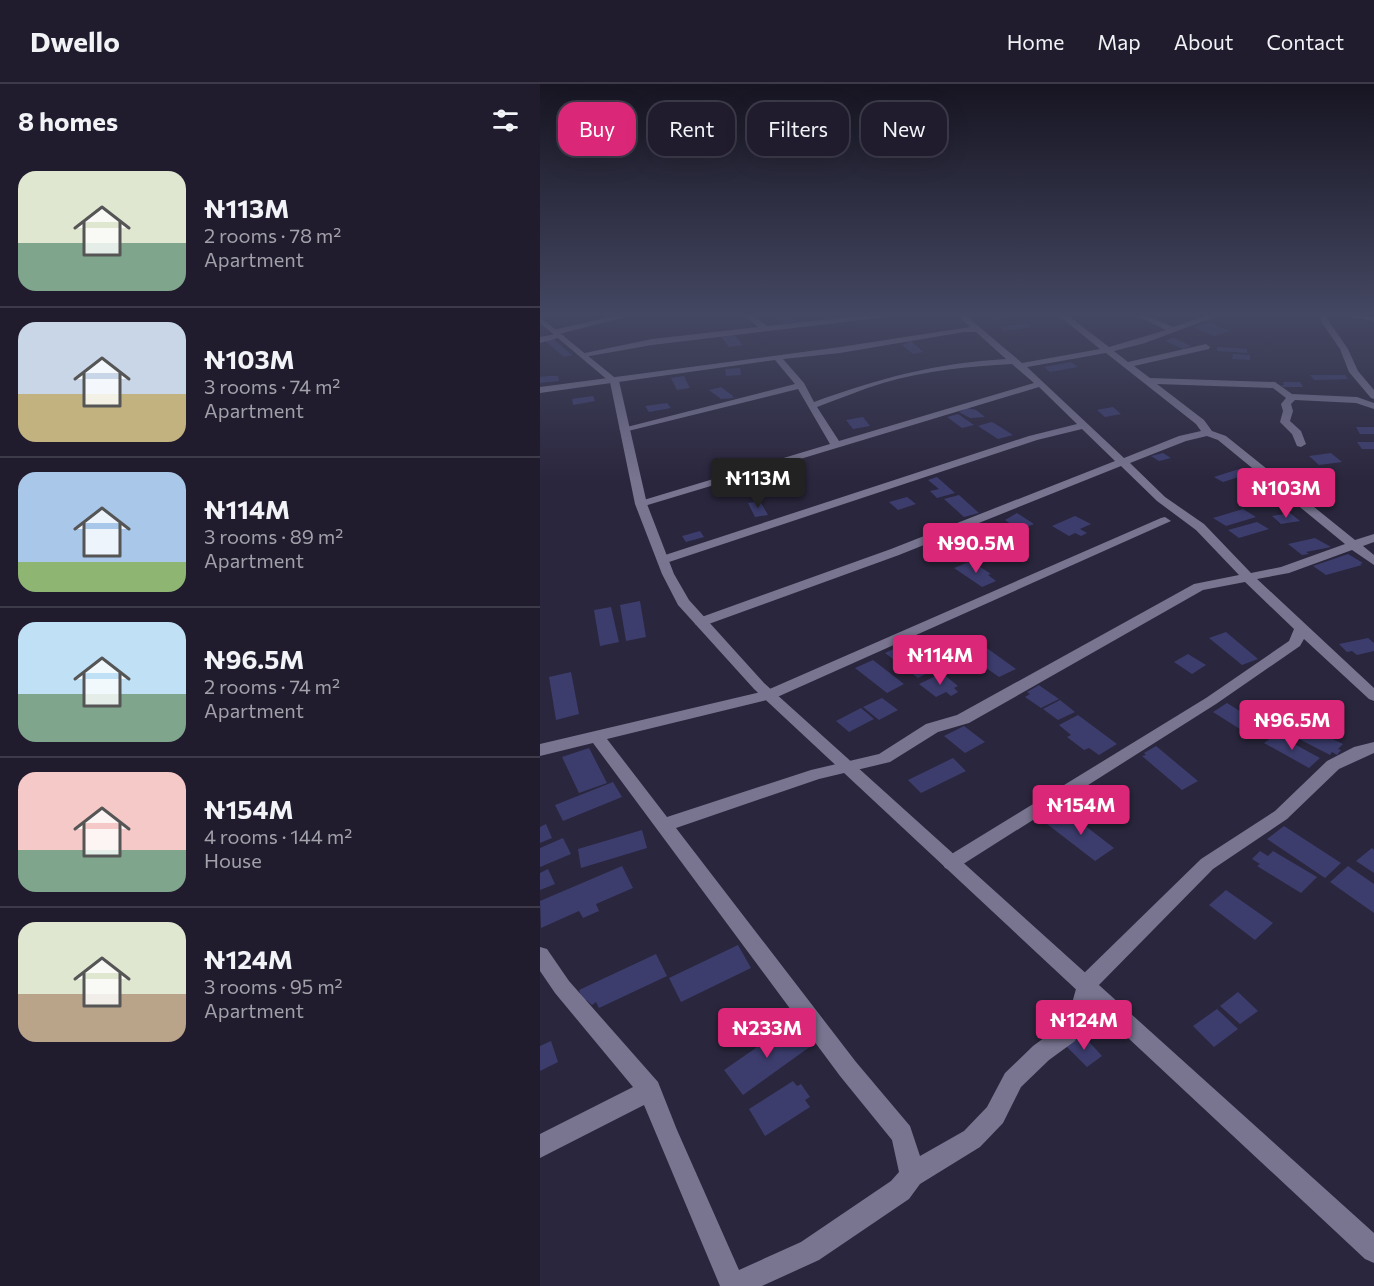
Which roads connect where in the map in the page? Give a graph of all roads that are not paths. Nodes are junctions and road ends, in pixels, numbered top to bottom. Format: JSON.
{"nodes":[{"id":1,"x":602,"y":370,"type":"edge"},
{"id":2,"x":688,"y":370,"type":"edge"},
{"id":3,"x":788,"y":370,"type":"edge"},
{"id":4,"x":934,"y":370,"type":"edge"},
{"id":5,"x":1025,"y":370,"type":"edge"},
{"id":6,"x":1133,"y":370,"type":"edge"},
{"id":7,"x":1353,"y":370,"type":"edge"},
{"id":8,"x":614,"y":381,"type":"junction"},
{"id":9,"x":1147,"y":381,"type":"junction"},
{"id":10,"x":1040,"y":384,"type":"junction"},
{"id":11,"x":801,"y":385,"type":"junction"},
{"id":12,"x":540,"y":390,"type":"edge"},
{"id":13,"x":1374,"y":396,"type":"edge"},
{"id":14,"x":1291,"y":398,"type":"junction"},
{"id":15,"x":811,"y":406,"type":"junction"},
{"id":16,"x":1374,"y":406,"type":"edge"},
{"id":17,"x":1084,"y":425,"type":"junction"},
{"id":18,"x":624,"y":429,"type":"junction"},
{"id":19,"x":1208,"y":433,"type":"junction"},
{"id":20,"x":1301,"y":444,"type":"dead end"},
{"id":21,"x":837,"y":446,"type":"junction"},
{"id":22,"x":1121,"y":464,"type":"junction"},
{"id":23,"x":642,"y":504,"type":"junction"},
{"id":24,"x":1165,"y":521,"type":"dead end"},
{"id":25,"x":1374,"y":538,"type":"edge"},
{"id":26,"x":1353,"y":545,"type":"junction"},
{"id":27,"x":663,"y":560,"type":"junction"},
{"id":28,"x":1374,"y":561,"type":"edge"},
{"id":29,"x":1250,"y":579,"type":"junction"},
{"id":30,"x":701,"y":622,"type":"junction"},
{"id":31,"x":1301,"y":629,"type":"junction"},
{"id":32,"x":770,"y":695,"type":"junction"},
{"id":33,"x":1374,"y":696,"type":"edge"},
{"id":34,"x":596,"y":736,"type":"junction"},
{"id":35,"x":1374,"y":747,"type":"edge"},
{"id":36,"x":540,"y":750,"type":"edge"},
{"id":37,"x":849,"y":767,"type":"junction"},
{"id":38,"x":665,"y":825,"type":"junction"},
{"id":39,"x":951,"y":863,"type":"junction"},
{"id":40,"x":540,"y":955,"type":"edge"},
{"id":41,"x":1086,"y":984,"type":"junction"},
{"id":42,"x":650,"y":1090,"type":"junction"},
{"id":43,"x":540,"y":1146,"type":"edge"},
{"id":44,"x":911,"y":1175,"type":"junction"},
{"id":45,"x":1374,"y":1250,"type":"edge"},
{"id":46,"x":733,"y":1286,"type":"edge"}],
"edges":[{"from":1,"to":8,"type":"street"},
{"from":2,"to":8,"type":"street"},
{"from":3,"to":11,"type":"street"},
{"from":4,"to":15,"type":"street"},
{"from":5,"to":10,"type":"street"},
{"from":6,"to":9,"type":"street"},
{"from":7,"to":13,"type":"street"},
{"from":8,"to":12,"type":"street"},
{"from":8,"to":18,"type":"street"},
{"from":9,"to":14,"type":"street"},
{"from":9,"to":19,"type":"street"},
{"from":10,"to":17,"type":"street"},
{"from":10,"to":21,"type":"street"},
{"from":11,"to":15,"type":"street"},
{"from":11,"to":18,"type":"street"},
{"from":14,"to":16,"type":"street"},
{"from":14,"to":20,"type":"street"},
{"from":15,"to":21,"type":"street"},
{"from":17,"to":22,"type":"street"},
{"from":17,"to":27,"type":"street"},
{"from":18,"to":23,"type":"street"},
{"from":19,"to":22,"type":"street"},
{"from":19,"to":26,"type":"street"},
{"from":21,"to":23,"type":"street"},
{"from":22,"to":29,"type":"street"},
{"from":22,"to":30,"type":"street"},
{"from":23,"to":27,"type":"street"},
{"from":24,"to":32,"type":"street"},
{"from":25,"to":26,"type":"street"},
{"from":26,"to":28,"type":"street"},
{"from":26,"to":29,"type":"street"},
{"from":27,"to":30,"type":"street"},
{"from":29,"to":31,"type":"street"},
{"from":29,"to":37,"type":"street"},
{"from":30,"to":32,"type":"street"},
{"from":31,"to":33,"type":"street"},
{"from":31,"to":39,"type":"street"},
{"from":32,"to":34,"type":"street"},
{"from":32,"to":37,"type":"street"},
{"from":34,"to":36,"type":"street"},
{"from":34,"to":38,"type":"street"},
{"from":35,"to":41,"type":"street"},
{"from":37,"to":38,"type":"street"},
{"from":37,"to":39,"type":"street"},
{"from":38,"to":44,"type":"street"},
{"from":39,"to":41,"type":"street"},
{"from":40,"to":42,"type":"street"},
{"from":41,"to":44,"type":"street"},
{"from":41,"to":45,"type":"street"},
{"from":42,"to":43,"type":"street"},
{"from":42,"to":46,"type":"street"},
{"from":44,"to":46,"type":"street"}]}
